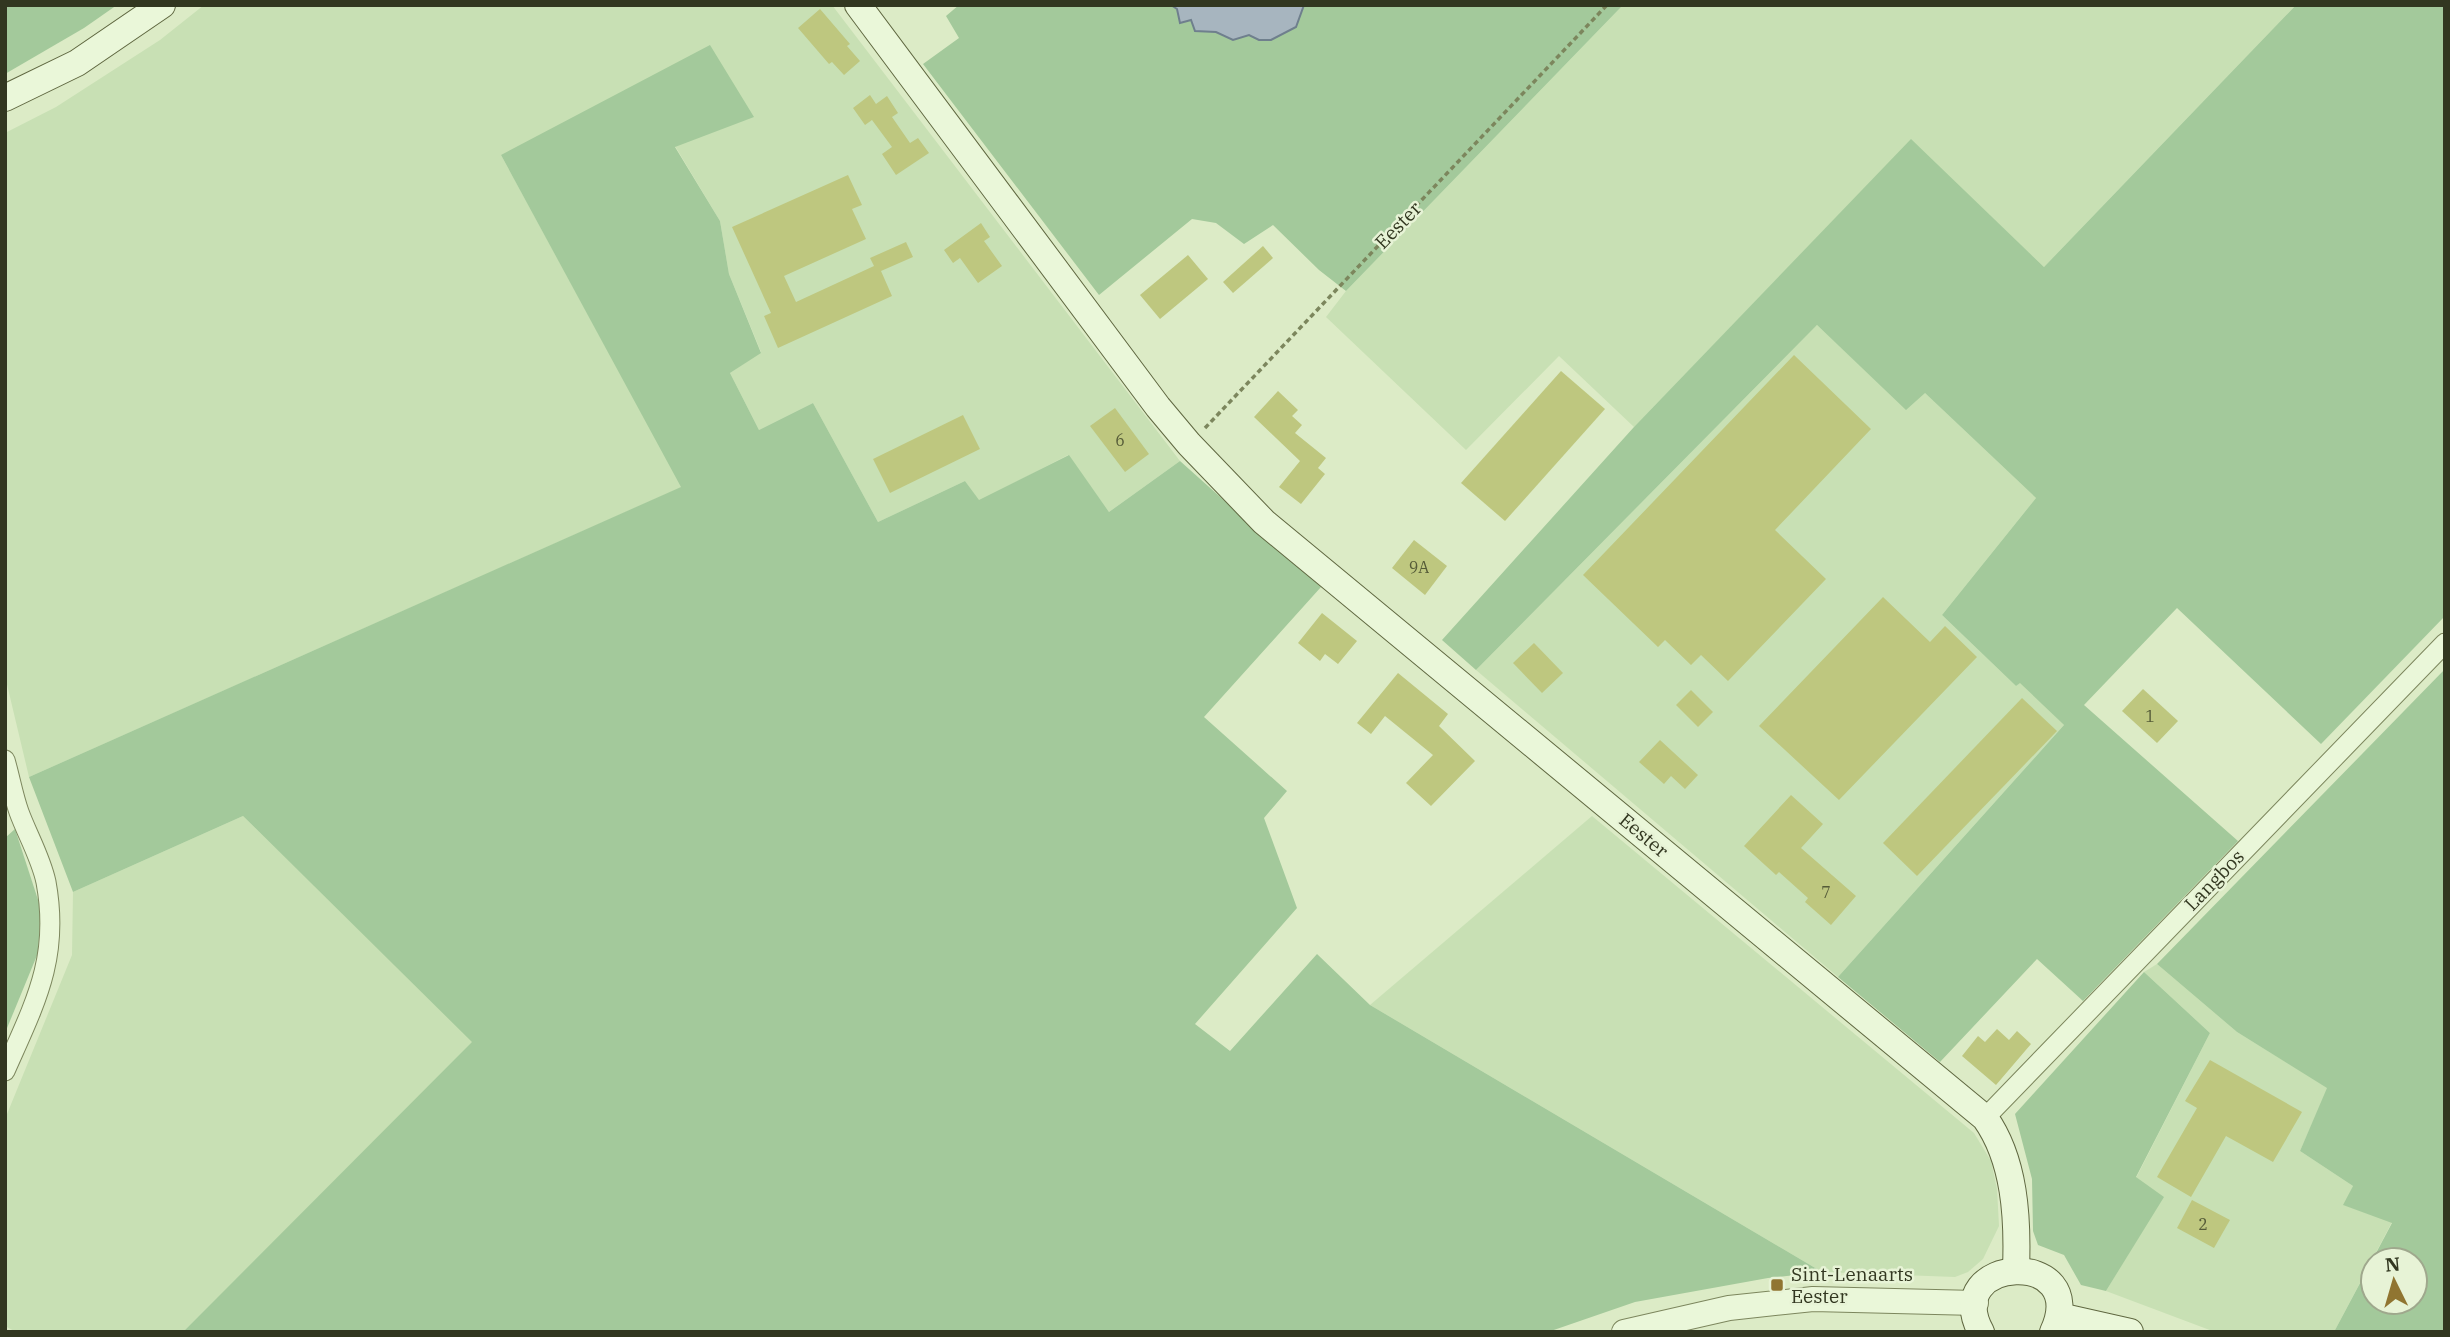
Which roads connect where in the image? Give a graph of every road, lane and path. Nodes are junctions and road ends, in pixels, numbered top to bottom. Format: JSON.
{"nodes":[{"id":1,"x":162,"y":5,"type":"edge"},
{"id":2,"x":858,"y":5,"type":"edge"},
{"id":3,"x":1607,"y":5,"type":"edge"},
{"id":4,"x":5,"y":98,"type":"edge"},
{"id":5,"x":1189,"y":444,"type":"junction"},
{"id":6,"x":2445,"y":643,"type":"edge"},
{"id":7,"x":5,"y":760,"type":"edge"},
{"id":8,"x":5,"y":1071,"type":"edge"},
{"id":9,"x":1985,"y":1118,"type":"junction"},
{"id":10,"x":2016,"y":1269,"type":"junction"},
{"id":11,"x":1976,"y":1303,"type":"junction"},
{"id":12,"x":2056,"y":1324,"type":"edge"},
{"id":13,"x":1624,"y":1332,"type":"edge"},
{"id":14,"x":1981,"y":1332,"type":"edge"},
{"id":15,"x":2130,"y":1332,"type":"edge"}],
"edges":[{"from":1,"to":4,"type":"main road"},
{"from":2,"to":5,"type":"main road","name":"Eester"},
{"from":3,"to":5,"type":"path","name":"Eester"},
{"from":5,"to":9,"type":"main road","name":"Eester"},
{"from":6,"to":9,"type":"street","name":"Langbos"},
{"from":7,"to":8,"type":"street"},
{"from":9,"to":10,"type":"main road","name":"Eester"},
{"from":10,"to":11,"type":"main road"},
{"from":10,"to":12,"type":"main road"},
{"from":11,"to":13,"type":"street"},
{"from":11,"to":14,"type":"main road"},
{"from":12,"to":15,"type":"main road"}]}
